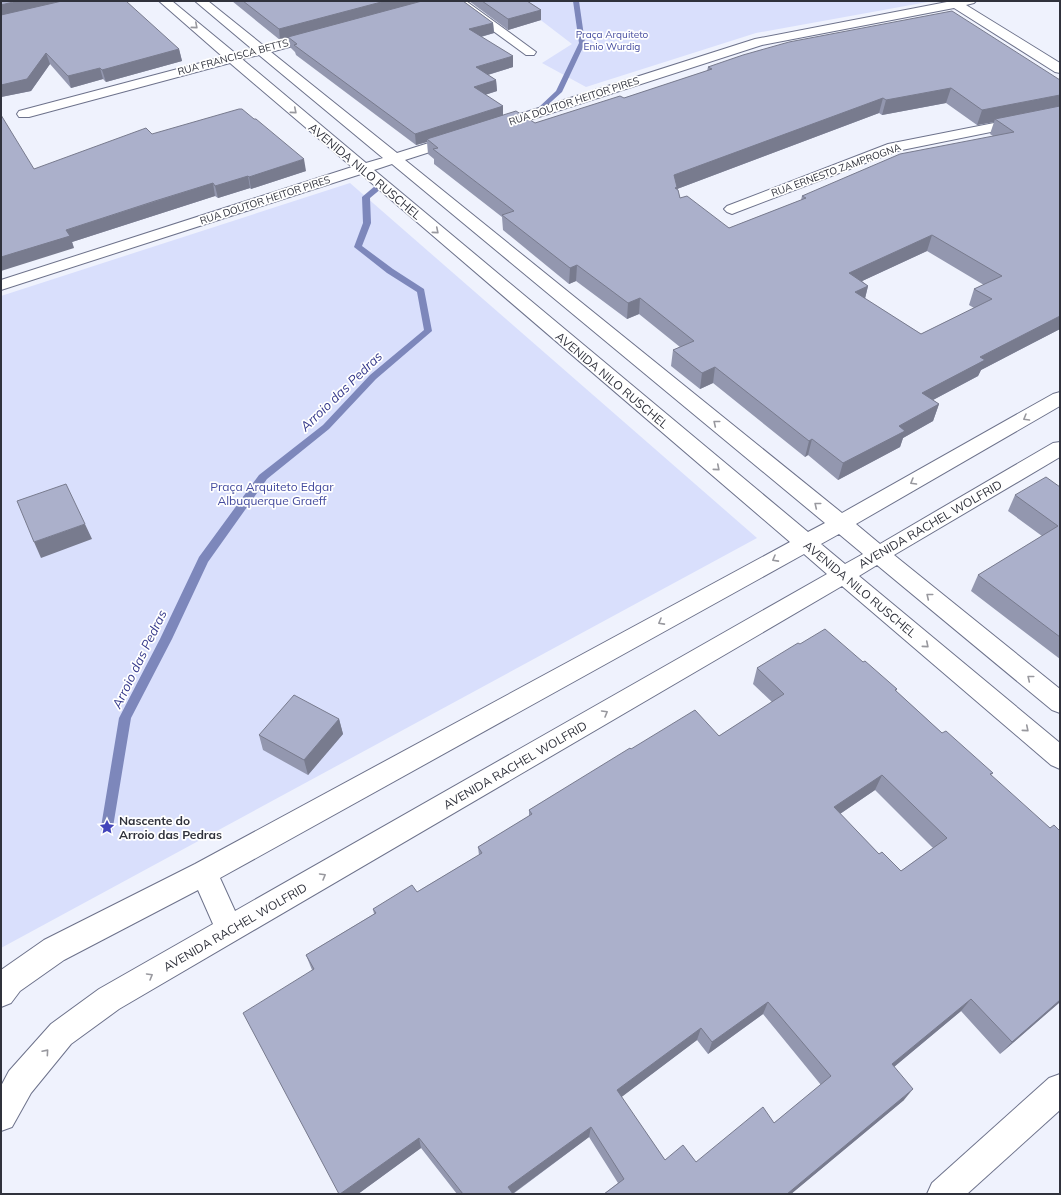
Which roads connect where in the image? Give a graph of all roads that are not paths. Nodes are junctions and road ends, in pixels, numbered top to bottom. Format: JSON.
{"nodes":[{"id":1,"x":165,"y":1,"type":"edge"},
{"id":2,"x":201,"y":1,"type":"edge"},
{"id":3,"x":458,"y":1,"type":"edge"},
{"id":4,"x":970,"y":1,"type":"edge"},
{"id":5,"x":956,"y":4,"type":"junction"},
{"id":6,"x":329,"y":32,"type":"edge"},
{"id":7,"x":261,"y":50,"type":"junction"},
{"id":8,"x":530,"y":52,"type":"dead end"},
{"id":9,"x":231,"y":58,"type":"junction"},
{"id":10,"x":1060,"y":69,"type":"edge"},
{"id":11,"x":24,"y":114,"type":"dead end"},
{"id":12,"x":1060,"y":114,"type":"edge"},
{"id":13,"x":481,"y":130,"type":"edge"},
{"id":14,"x":467,"y":135,"type":"edge"},
{"id":15,"x":394,"y":159,"type":"junction"},
{"id":16,"x":363,"y":169,"type":"junction"},
{"id":17,"x":732,"y":209,"type":"dead end"},
{"id":18,"x":1,"y":285,"type":"edge"},
{"id":19,"x":565,"y":299,"type":"junction"},
{"id":20,"x":533,"y":313,"type":"junction"},
{"id":21,"x":1060,"y":398,"type":"edge"},
{"id":22,"x":1060,"y":448,"type":"edge"},
{"id":23,"x":840,"y":524,"type":"junction"},
{"id":24,"x":805,"y":543,"type":"junction"},
{"id":25,"x":879,"y":554,"type":"junction"},
{"id":26,"x":843,"y":575,"type":"junction"},
{"id":27,"x":1060,"y":702,"type":"edge"},
{"id":28,"x":1060,"y":758,"type":"edge"},
{"id":29,"x":204,"y":873,"type":"junction"},
{"id":30,"x":228,"y":930,"type":"junction"},
{"id":31,"x":1,"y":993,"type":"edge"},
{"id":32,"x":1060,"y":1089,"type":"edge"},
{"id":33,"x":1,"y":1116,"type":"edge"},
{"id":34,"x":943,"y":1194,"type":"edge"}],
"edges":[{"from":1,"to":9,"type":"street","name":"AVENIDA NILO RUSCHEL","one_way":true},
{"from":2,"to":7,"type":"street"},
{"from":3,"to":8,"type":"street"},
{"from":4,"to":5,"type":"street","name":"RUA DOUTOR HEITOR PIRES"},
{"from":5,"to":10,"type":"street"},
{"from":5,"to":13,"type":"street","name":"RUA DOUTOR HEITOR PIRES"},
{"from":6,"to":7,"type":"street","name":"RUA FRANCISCA BETTS"},
{"from":7,"to":9,"type":"street","name":"RUA FRANCISCA BETTS"},
{"from":7,"to":15,"type":"street"},
{"from":9,"to":11,"type":"street","name":"RUA FRANCISCA BETTS"},
{"from":9,"to":16,"type":"street","name":"AVENIDA NILO RUSCHEL","one_way":true},
{"from":12,"to":17,"type":"street","name":"RUA ERNESTO ZAMPROGNA"},
{"from":14,"to":15,"type":"street","name":"RUA DOUTOR HEITOR PIRES"},
{"from":15,"to":16,"type":"street","name":"RUA DOUTOR HEITOR PIRES"},
{"from":15,"to":19,"type":"street"},
{"from":16,"to":18,"type":"street","name":"RUA DOUTOR HEITOR PIRES"},
{"from":16,"to":20,"type":"street","name":"AVENIDA NILO RUSCHEL","one_way":true},
{"from":19,"to":20,"type":"street"},
{"from":23,"to":19,"type":"street","one_way":true},
{"from":20,"to":24,"type":"street","name":"AVENIDA NILO RUSCHEL","one_way":true},
{"from":21,"to":23,"type":"street","one_way":true},
{"from":22,"to":25,"type":"street","name":"AVENIDA RACHEL WOLFRID"},
{"from":23,"to":24,"type":"street"},
{"from":23,"to":25,"type":"street"},
{"from":24,"to":26,"type":"street","name":"AVENIDA NILO RUSCHEL"},
{"from":24,"to":29,"type":"street","one_way":true},
{"from":25,"to":26,"type":"street","name":"AVENIDA RACHEL WOLFRID"},
{"from":27,"to":25,"type":"street","one_way":true},
{"from":26,"to":28,"type":"street","name":"AVENIDA NILO RUSCHEL","one_way":true},
{"from":30,"to":26,"type":"street","name":"AVENIDA RACHEL WOLFRID","one_way":true},
{"from":29,"to":30,"type":"street"},
{"from":29,"to":31,"type":"street"},
{"from":33,"to":30,"type":"street","name":"AVENIDA RACHEL WOLFRID","one_way":true},
{"from":32,"to":34,"type":"street"}]}
